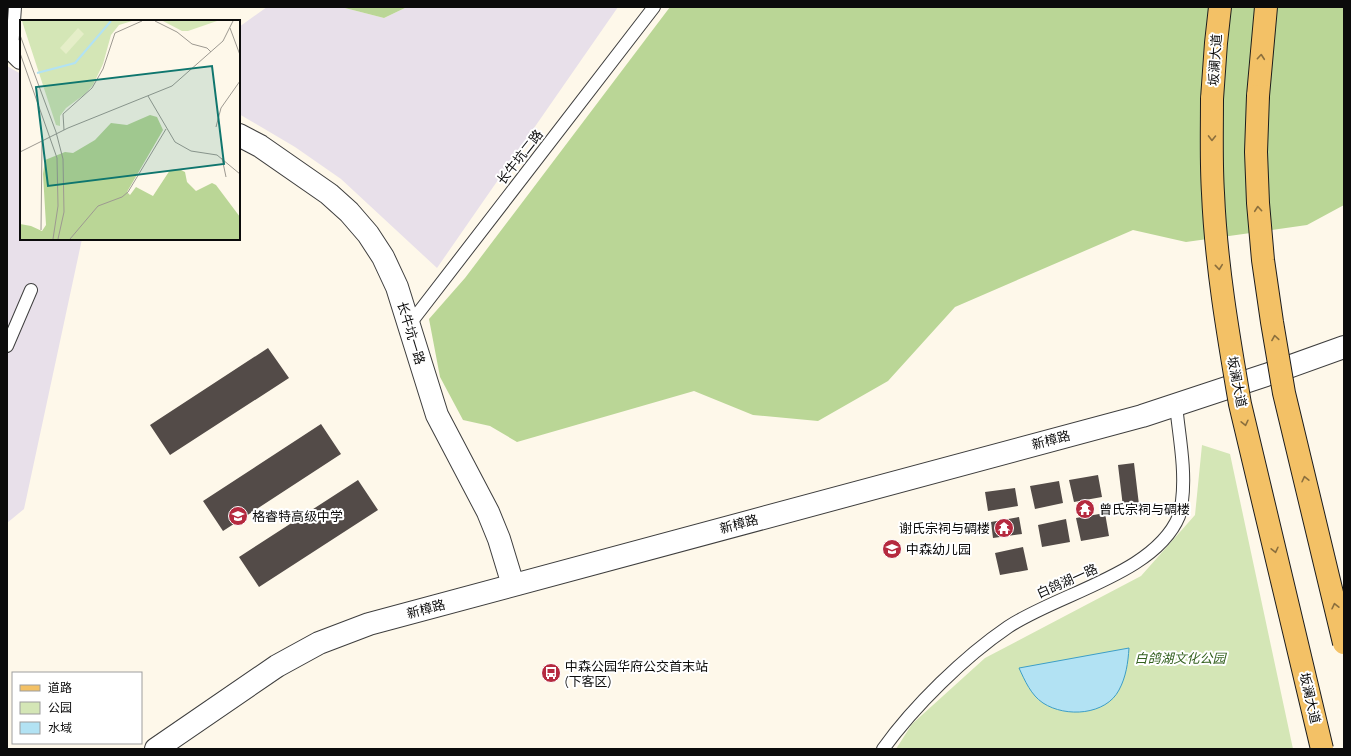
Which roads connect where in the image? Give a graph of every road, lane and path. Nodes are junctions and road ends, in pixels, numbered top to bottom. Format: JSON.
{"nodes":[{"id":1,"x":15,"y":7,"type":"edge"},
{"id":2,"x":654,"y":7,"type":"edge"},
{"id":3,"x":1220,"y":7,"type":"edge"},
{"id":4,"x":1266,"y":7,"type":"edge"},
{"id":5,"x":13,"y":51,"type":"edge"},
{"id":6,"x":240,"y":136,"type":"edge"},
{"id":7,"x":31,"y":290,"type":"dead end"},
{"id":8,"x":408,"y":325,"type":"junction"},
{"id":9,"x":7,"y":346,"type":"edge"},
{"id":10,"x":1344,"y":347,"type":"edge"},
{"id":11,"x":1176,"y":405,"type":"junction"},
{"id":12,"x":513,"y":585,"type":"junction"},
{"id":13,"x":1344,"y":644,"type":"edge"},
{"id":14,"x":156,"y":749,"type":"edge"},
{"id":15,"x":883,"y":749,"type":"edge"},
{"id":16,"x":1322,"y":749,"type":"edge"}],
"edges":[{"from":1,"to":5,"type":"lane"},
{"from":2,"to":8,"type":"lane","name":"长牛坑二路"},
{"from":3,"to":16,"type":"main road","name":"坂澜大道","one_way":true,"bridge":true},
{"from":13,"to":4,"type":"main road","one_way":true,"bridge":true},
{"from":6,"to":8,"type":"street","name":"长牛坑一路"},
{"from":7,"to":9,"type":"lane"},
{"from":8,"to":12,"type":"street","name":"长牛坑一路"},
{"from":10,"to":11,"type":"street","name":"新樟路"},
{"from":11,"to":12,"type":"street","name":"新樟路"},
{"from":11,"to":15,"type":"lane","name":"白鸽湖一路"},
{"from":12,"to":14,"type":"street","name":"新樟路"}]}
